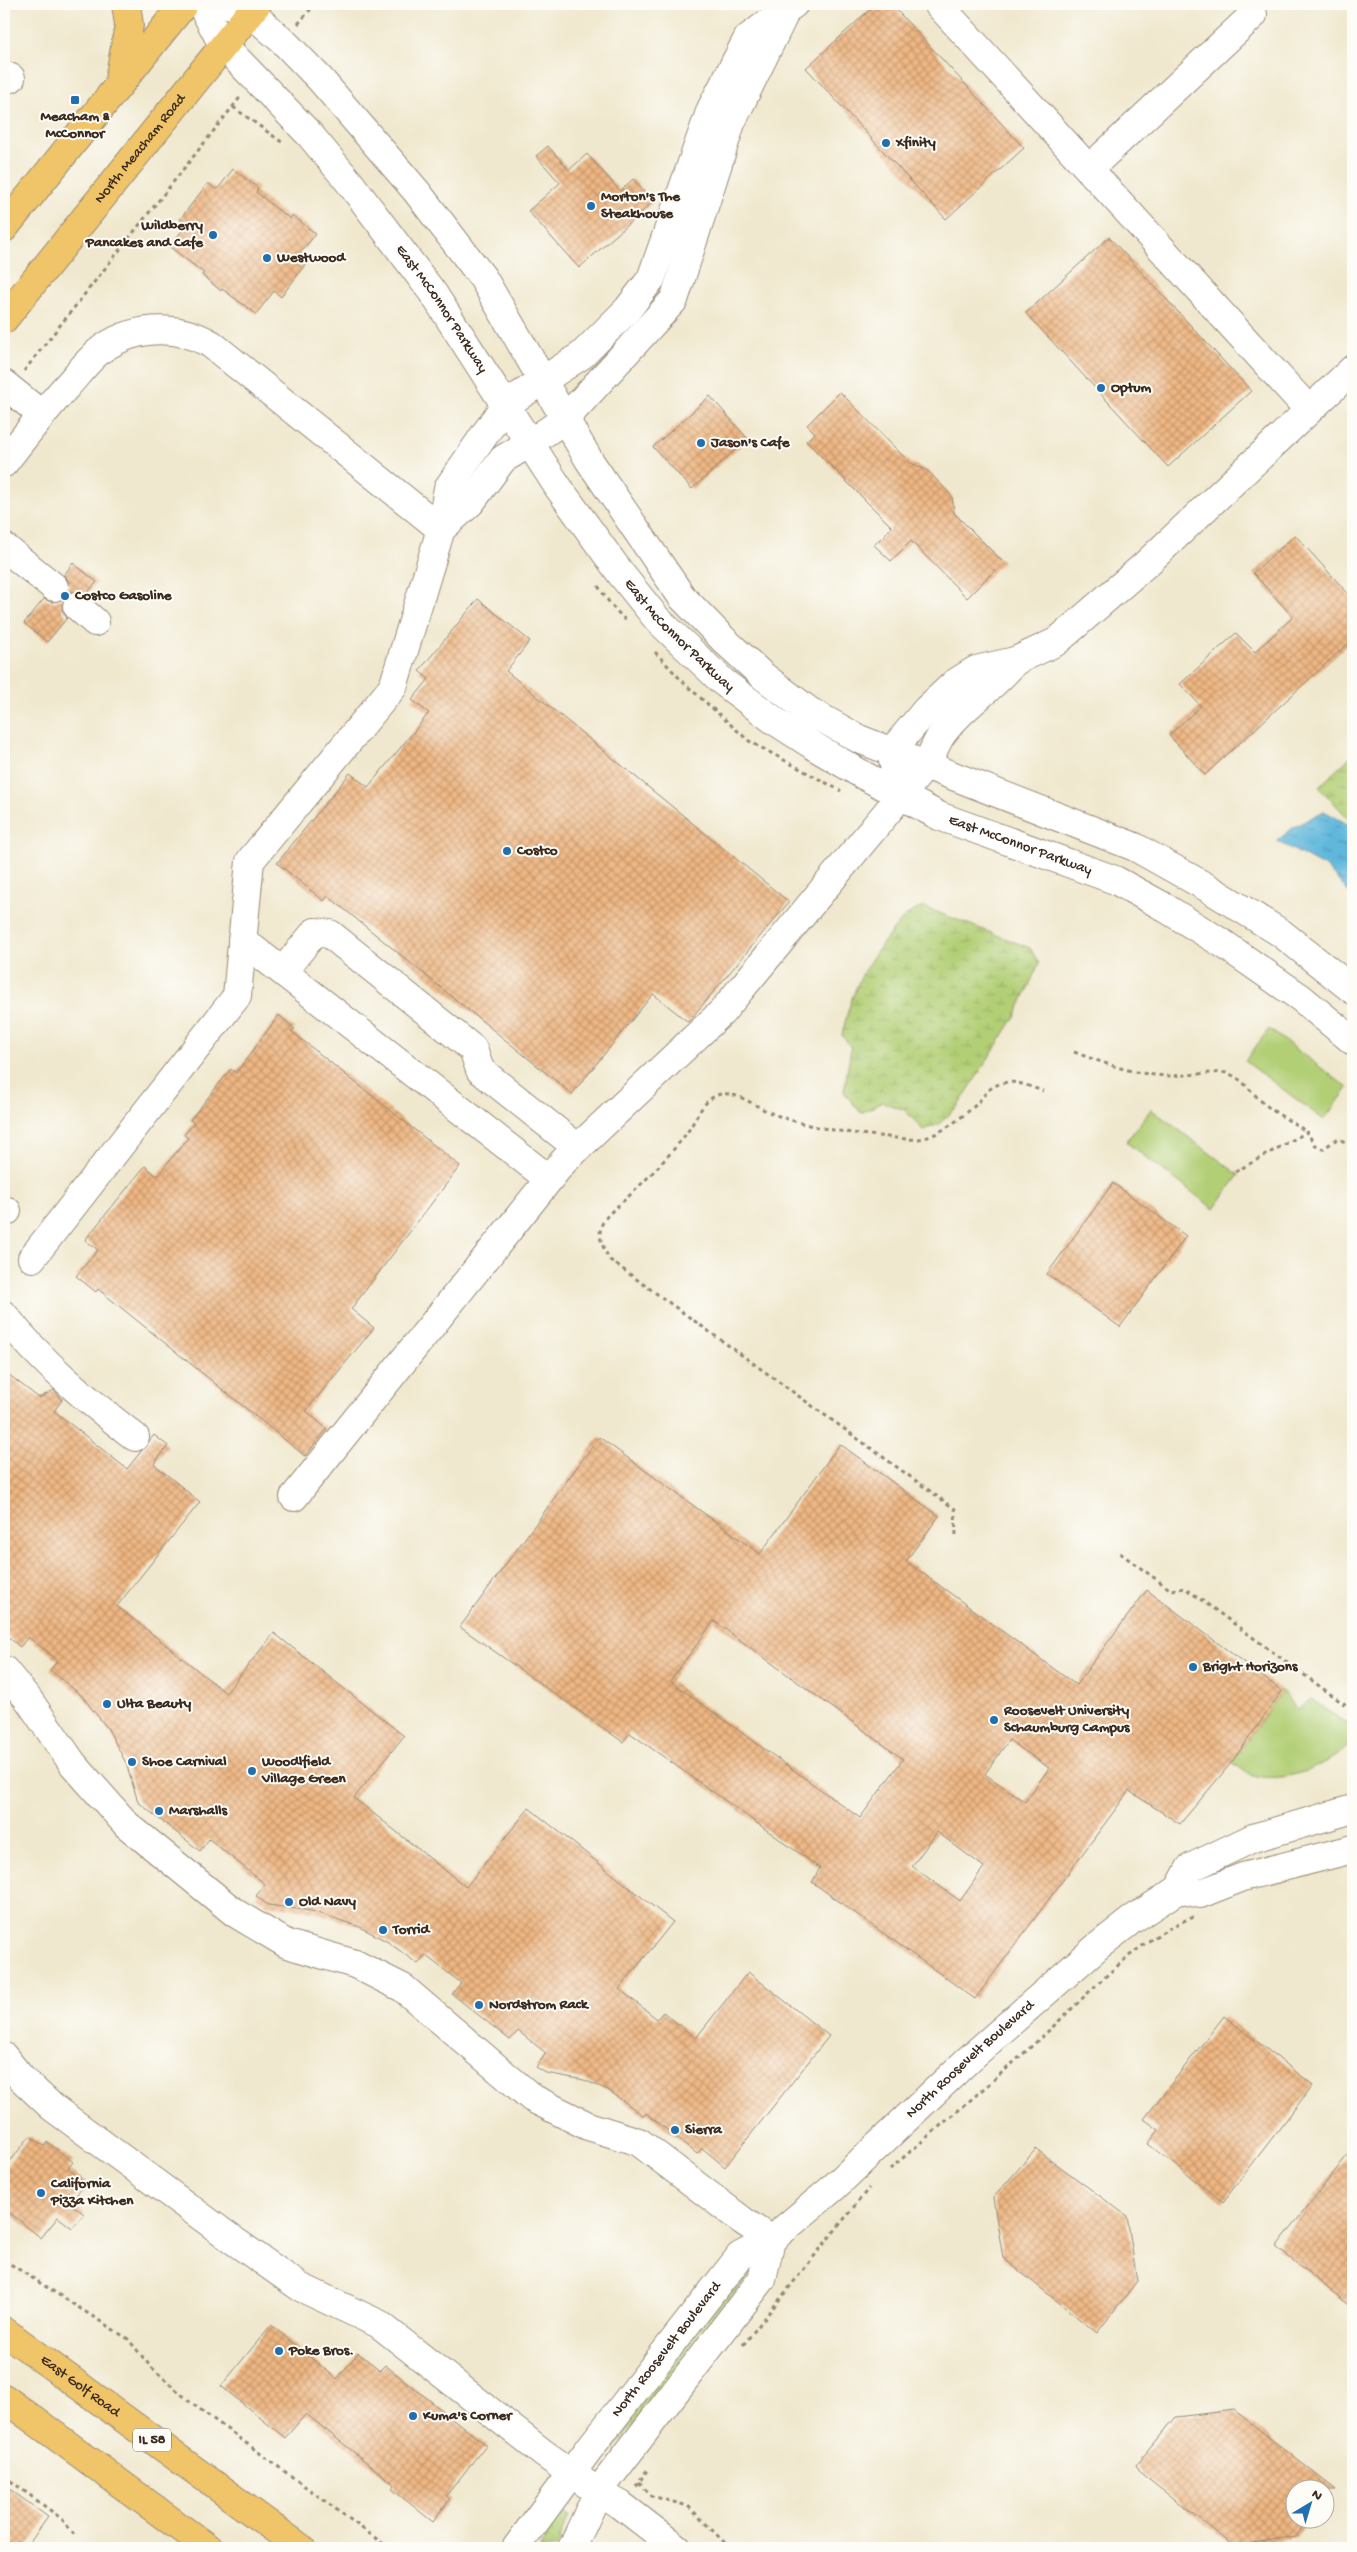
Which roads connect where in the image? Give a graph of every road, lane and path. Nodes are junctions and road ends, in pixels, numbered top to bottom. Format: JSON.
{"nodes":[{"id":1,"x":126,"y":4,"type":"edge"},
{"id":2,"x":184,"y":4,"type":"edge"},
{"id":3,"x":201,"y":4,"type":"edge"},
{"id":4,"x":938,"y":4,"type":"edge"},
{"id":5,"x":245,"y":7,"type":"edge"},
{"id":6,"x":789,"y":8,"type":"edge"},
{"id":7,"x":1253,"y":15,"type":"dead end"},
{"id":8,"x":223,"y":45,"type":"junction"},
{"id":9,"x":118,"y":86,"type":"junction"},
{"id":10,"x":233,"y":107,"type":"dead end"},
{"id":11,"x":1089,"y":169,"type":"junction"},
{"id":12,"x":4,"y":228,"type":"edge"},
{"id":13,"x":4,"y":319,"type":"edge"},
{"id":14,"x":1353,"y":369,"type":"edge"},
{"id":15,"x":543,"y":381,"type":"junction"},
{"id":16,"x":7,"y":387,"type":"edge"},
{"id":17,"x":505,"y":406,"type":"junction"},
{"id":18,"x":1309,"y":410,"type":"junction"},
{"id":19,"x":41,"y":414,"type":"junction"},
{"id":20,"x":565,"y":419,"type":"junction"},
{"id":21,"x":530,"y":443,"type":"junction"},
{"id":22,"x":4,"y":463,"type":"edge"},
{"id":23,"x":441,"y":529,"type":"junction"},
{"id":24,"x":4,"y":547,"type":"edge"},
{"id":25,"x":54,"y":587,"type":"dead end"},
{"id":26,"x":1015,"y":661,"type":"junction"},
{"id":27,"x":891,"y":752,"type":"junction"},
{"id":28,"x":926,"y":765,"type":"junction"},
{"id":29,"x":900,"y":795,"type":"junction"},
{"id":30,"x":242,"y":940,"type":"junction"},
{"id":31,"x":282,"y":971,"type":"junction"},
{"id":32,"x":1353,"y":990,"type":"edge"},
{"id":33,"x":1353,"y":1041,"type":"edge"},
{"id":34,"x":1074,"y":1052,"type":"dead end"},
{"id":35,"x":1042,"y":1091,"type":"dead end"},
{"id":36,"x":1307,"y":1132,"type":"junction"},
{"id":37,"x":1353,"y":1144,"type":"edge"},
{"id":38,"x":578,"y":1148,"type":"junction"},
{"id":39,"x":1235,"y":1172,"type":"dead end"},
{"id":40,"x":549,"y":1179,"type":"junction"},
{"id":41,"x":32,"y":1258,"type":"dead end"},
{"id":42,"x":4,"y":1315,"type":"edge"},
{"id":43,"x":135,"y":1437,"type":"dead end"},
{"id":44,"x":294,"y":1497,"type":"dead end"},
{"id":45,"x":956,"y":1535,"type":"dead end"},
{"id":46,"x":1120,"y":1553,"type":"dead end"},
{"id":47,"x":4,"y":1670,"type":"edge"},
{"id":48,"x":1353,"y":1695,"type":"edge"},
{"id":49,"x":1353,"y":1809,"type":"edge"},
{"id":50,"x":1353,"y":1849,"type":"edge"},
{"id":51,"x":1179,"y":1889,"type":"junction"},
{"id":52,"x":1200,"y":1915,"type":"dead end"},
{"id":53,"x":4,"y":2056,"type":"edge"},
{"id":54,"x":889,"y":2170,"type":"dead end"},
{"id":55,"x":874,"y":2182,"type":"dead end"},
{"id":56,"x":771,"y":2240,"type":"junction"},
{"id":57,"x":4,"y":2260,"type":"edge"},
{"id":58,"x":4,"y":2331,"type":"edge"},
{"id":59,"x":742,"y":2346,"type":"dead end"},
{"id":60,"x":4,"y":2398,"type":"edge"},
{"id":61,"x":652,"y":2463,"type":"dead end"},
{"id":62,"x":572,"y":2474,"type":"junction"},
{"id":63,"x":4,"y":2476,"type":"edge"},
{"id":64,"x":598,"y":2492,"type":"junction"},
{"id":65,"x":76,"y":2537,"type":"dead end"},
{"id":66,"x":208,"y":2548,"type":"edge"},
{"id":67,"x":301,"y":2548,"type":"edge"},
{"id":68,"x":390,"y":2548,"type":"edge"},
{"id":69,"x":516,"y":2548,"type":"edge"},
{"id":70,"x":572,"y":2548,"type":"edge"},
{"id":71,"x":677,"y":2548,"type":"edge"},
{"id":72,"x":730,"y":2548,"type":"edge"}],
"edges":[{"from":1,"to":9,"type":"main road"},
{"from":2,"to":9,"type":"main road"},
{"from":3,"to":8,"type":"street","name":"East McConnor Parkway"},
{"from":4,"to":11,"type":"street"},
{"from":5,"to":8,"type":"main road","name":"North Meacham Road"},
{"from":5,"to":15,"type":"street","name":"East McConnor Parkway"},
{"from":6,"to":15,"type":"street"},
{"from":6,"to":20,"type":"street"},
{"from":7,"to":11,"type":"street"},
{"from":8,"to":13,"type":"main road","name":"North Meacham Road"},
{"from":8,"to":17,"type":"street","name":"East McConnor Parkway"},
{"from":9,"to":12,"type":"main road"},
{"from":10,"to":16,"type":"path"},
{"from":11,"to":18,"type":"street"},
{"from":14,"to":18,"type":"street"},
{"from":15,"to":17,"type":"street"},
{"from":15,"to":20,"type":"street","name":"East McConnor Parkway"},
{"from":16,"to":19,"type":"street"},
{"from":17,"to":21,"type":"street","name":"East McConnor Parkway"},
{"from":17,"to":23,"type":"street"},
{"from":18,"to":26,"type":"street"},
{"from":19,"to":22,"type":"street"},
{"from":19,"to":23,"type":"street"},
{"from":20,"to":21,"type":"street"},
{"from":20,"to":27,"type":"street","name":"East McConnor Parkway"},
{"from":21,"to":23,"type":"street"},
{"from":21,"to":29,"type":"street","name":"East McConnor Parkway"},
{"from":23,"to":30,"type":"street"},
{"from":24,"to":25,"type":"street"},
{"from":26,"to":27,"type":"street"},
{"from":26,"to":28,"type":"street"},
{"from":27,"to":28,"type":"street","name":"East McConnor Parkway"},
{"from":27,"to":29,"type":"street"},
{"from":28,"to":29,"type":"street"},
{"from":28,"to":32,"type":"street","name":"East McConnor Parkway"},
{"from":29,"to":33,"type":"street","name":"East McConnor Parkway"},
{"from":29,"to":38,"type":"street"},
{"from":30,"to":31,"type":"street"},
{"from":30,"to":41,"type":"street"},
{"from":31,"to":38,"type":"street"},
{"from":31,"to":40,"type":"street"},
{"from":34,"to":36,"type":"path"},
{"from":35,"to":45,"type":"path"},
{"from":36,"to":37,"type":"path"},
{"from":36,"to":39,"type":"path"},
{"from":38,"to":40,"type":"street"},
{"from":40,"to":44,"type":"street"},
{"from":42,"to":43,"type":"street"},
{"from":46,"to":48,"type":"path"},
{"from":47,"to":56,"type":"street"},
{"from":49,"to":51,"type":"street","name":"North Roosevelt Boulevard"},
{"from":50,"to":51,"type":"street"},
{"from":51,"to":56,"type":"street","name":"North Roosevelt Boulevard"},
{"from":52,"to":54,"type":"path"},
{"from":53,"to":62,"type":"street"},
{"from":55,"to":59,"type":"path"},
{"from":56,"to":62,"type":"street","name":"North Roosevelt Boulevard"},
{"from":56,"to":64,"type":"street"},
{"from":57,"to":68,"type":"path"},
{"from":58,"to":67,"type":"main road","name":"East Golf Road","number":"IL 58"},
{"from":60,"to":66,"type":"main road"},
{"from":61,"to":72,"type":"path"},
{"from":62,"to":64,"type":"street"},
{"from":62,"to":69,"type":"street","name":"North Roosevelt Boulevard"},
{"from":63,"to":65,"type":"path"},
{"from":64,"to":70,"type":"street"},
{"from":64,"to":71,"type":"street"}]}
